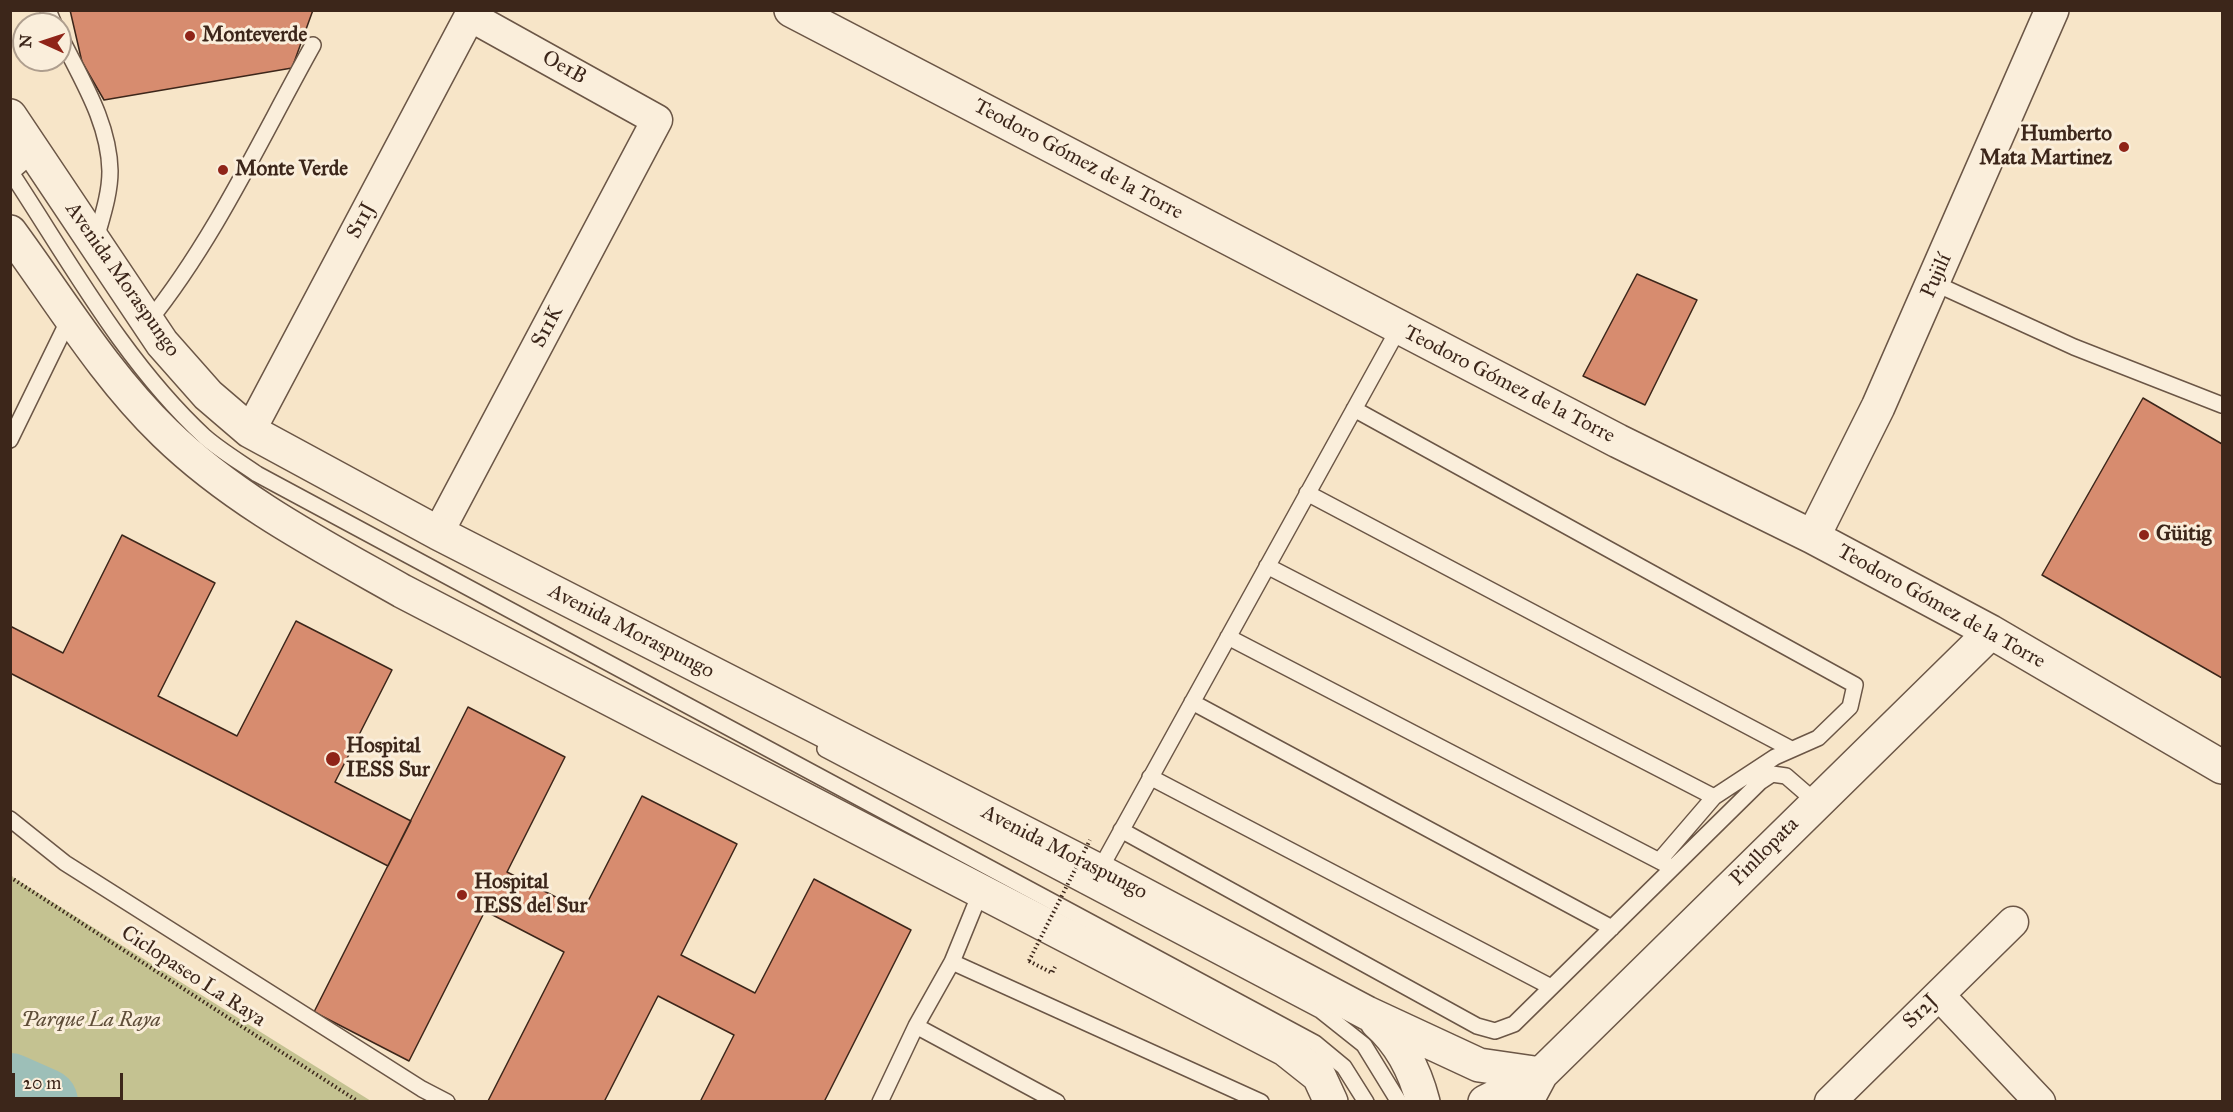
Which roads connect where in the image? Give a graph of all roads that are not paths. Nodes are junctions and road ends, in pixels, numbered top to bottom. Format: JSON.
{"nodes":[{"id":1,"x":792,"y":10,"type":"edge"},
{"id":2,"x":2052,"y":10,"type":"edge"},
{"id":3,"x":471,"y":13,"type":"edge"},
{"id":4,"x":313,"y":45,"type":"dead end"},
{"id":5,"x":72,"y":61,"type":"edge"},
{"id":6,"x":10,"y":116,"type":"edge"},
{"id":7,"x":657,"y":120,"type":"joint"},
{"id":8,"x":18,"y":152,"type":"edge"},
{"id":9,"x":10,"y":232,"type":"edge"},
{"id":10,"x":95,"y":242,"type":"junction"},
{"id":11,"x":1934,"y":283,"type":"junction"},
{"id":12,"x":71,"y":315,"type":"junction"},
{"id":13,"x":148,"y":322,"type":"junction"},
{"id":14,"x":1398,"y":328,"type":"junction"},
{"id":15,"x":2223,"y":405,"type":"edge"},
{"id":16,"x":1354,"y":409,"type":"junction"},
{"id":17,"x":250,"y":431,"type":"junction"},
{"id":18,"x":10,"y":440,"type":"edge"},
{"id":19,"x":1307,"y":493,"type":"junction"},
{"id":20,"x":438,"y":533,"type":"junction"},
{"id":21,"x":1813,"y":537,"type":"junction"},
{"id":22,"x":1267,"y":566,"type":"junction"},
{"id":23,"x":1991,"y":632,"type":"junction"},
{"id":24,"x":1228,"y":637,"type":"junction"},
{"id":25,"x":1192,"y":702,"type":"junction"},
{"id":26,"x":780,"y":726,"type":"dead end"},
{"id":27,"x":812,"y":742,"type":"dead end"},
{"id":28,"x":1791,"y":749,"type":"junction"},
{"id":29,"x":2223,"y":767,"type":"edge"},
{"id":30,"x":1150,"y":777,"type":"junction"},
{"id":31,"x":1714,"y":797,"type":"junction"},
{"id":32,"x":1816,"y":802,"type":"junction"},
{"id":33,"x":10,"y":819,"type":"edge"},
{"id":34,"x":1121,"y":830,"type":"junction"},
{"id":35,"x":1666,"y":865,"type":"junction"},
{"id":36,"x":1111,"y":877,"type":"junction"},
{"id":37,"x":981,"y":891,"type":"junction"},
{"id":38,"x":2013,"y":922,"type":"dead end"},
{"id":39,"x":1612,"y":927,"type":"junction"},
{"id":40,"x":952,"y":962,"type":"junction"},
{"id":41,"x":1551,"y":987,"type":"junction"},
{"id":42,"x":1939,"y":995,"type":"junction"},
{"id":43,"x":1367,"y":1013,"type":"junction"},
{"id":44,"x":916,"y":1026,"type":"junction"},
{"id":45,"x":1533,"y":1088,"type":"edge"},
{"id":46,"x":447,"y":1101,"type":"edge"},
{"id":47,"x":880,"y":1101,"type":"edge"},
{"id":48,"x":1057,"y":1101,"type":"edge"},
{"id":49,"x":1261,"y":1101,"type":"edge"},
{"id":50,"x":1331,"y":1101,"type":"edge"},
{"id":51,"x":1366,"y":1101,"type":"edge"},
{"id":52,"x":1399,"y":1101,"type":"edge"},
{"id":53,"x":1423,"y":1101,"type":"edge"},
{"id":54,"x":1485,"y":1101,"type":"edge"},
{"id":55,"x":1830,"y":1101,"type":"edge"},
{"id":56,"x":2040,"y":1101,"type":"edge"}],
"edges":[{"from":1,"to":14,"type":"street","name":"Teodoro Gómez de la Torre"},
{"from":2,"to":11,"type":"street","name":"Pujilí"},
{"from":3,"to":7,"type":"street","name":"Oe1B"},
{"from":3,"to":17,"type":"street","name":"S11J"},
{"from":4,"to":13,"type":"lane"},
{"from":5,"to":10,"type":"lane"},
{"from":6,"to":8,"type":"street","name":"Avenida Moraspungo"},
{"from":7,"to":20,"type":"street","name":"S11K"},
{"from":8,"to":10,"type":"street","name":"Avenida Moraspungo"},
{"from":8,"to":26,"type":"lane"},
{"from":8,"to":51,"type":"lane"},
{"from":9,"to":12,"type":"street"},
{"from":10,"to":13,"type":"street","name":"Avenida Moraspungo"},
{"from":11,"to":15,"type":"lane"},
{"from":11,"to":21,"type":"street","name":"Pujilí"},
{"from":12,"to":18,"type":"lane"},
{"from":12,"to":37,"type":"street"},
{"from":13,"to":17,"type":"street","name":"Avenida Moraspungo"},
{"from":14,"to":16,"type":"lane"},
{"from":14,"to":21,"type":"street","name":"Teodoro Gómez de la Torre"},
{"from":16,"to":19,"type":"lane"},
{"from":16,"to":28,"type":"lane"},
{"from":17,"to":20,"type":"street","name":"Avenida Moraspungo"},
{"from":19,"to":22,"type":"lane"},
{"from":19,"to":28,"type":"lane"},
{"from":20,"to":36,"type":"street","name":"Avenida Moraspungo"},
{"from":21,"to":23,"type":"street","name":"Teodoro Gómez de la Torre"},
{"from":22,"to":24,"type":"lane"},
{"from":22,"to":31,"type":"lane"},
{"from":23,"to":29,"type":"street","name":"Teodoro Gómez de la Torre"},
{"from":23,"to":32,"type":"street","name":"Pinllopata"},
{"from":24,"to":25,"type":"lane"},
{"from":24,"to":35,"type":"lane"},
{"from":25,"to":30,"type":"lane"},
{"from":25,"to":39,"type":"lane"},
{"from":27,"to":52,"type":"lane"},
{"from":28,"to":31,"type":"lane"},
{"from":30,"to":34,"type":"lane"},
{"from":30,"to":41,"type":"lane"},
{"from":31,"to":35,"type":"lane"},
{"from":32,"to":35,"type":"lane"},
{"from":32,"to":45,"type":"street","name":"Pinllopata"},
{"from":33,"to":46,"type":"lane"},
{"from":34,"to":36,"type":"lane"},
{"from":34,"to":36,"type":"lane"},
{"from":34,"to":41,"type":"lane"},
{"from":35,"to":39,"type":"lane"},
{"from":36,"to":43,"type":"street","name":"Avenida Moraspungo"},
{"from":37,"to":40,"type":"lane"},
{"from":37,"to":50,"type":"street"},
{"from":38,"to":42,"type":"street","name":"S12J"},
{"from":39,"to":41,"type":"lane"},
{"from":40,"to":44,"type":"lane"},
{"from":40,"to":49,"type":"lane"},
{"from":42,"to":55,"type":"street","name":"S12J"},
{"from":42,"to":56,"type":"street"},
{"from":43,"to":45,"type":"street","name":"Avenida Moraspungo"},
{"from":43,"to":53,"type":"street","name":"Avenida Moraspungo"},
{"from":44,"to":47,"type":"lane"},
{"from":44,"to":48,"type":"lane"},
{"from":45,"to":54,"type":"street","name":"Pinllopata"}]}
